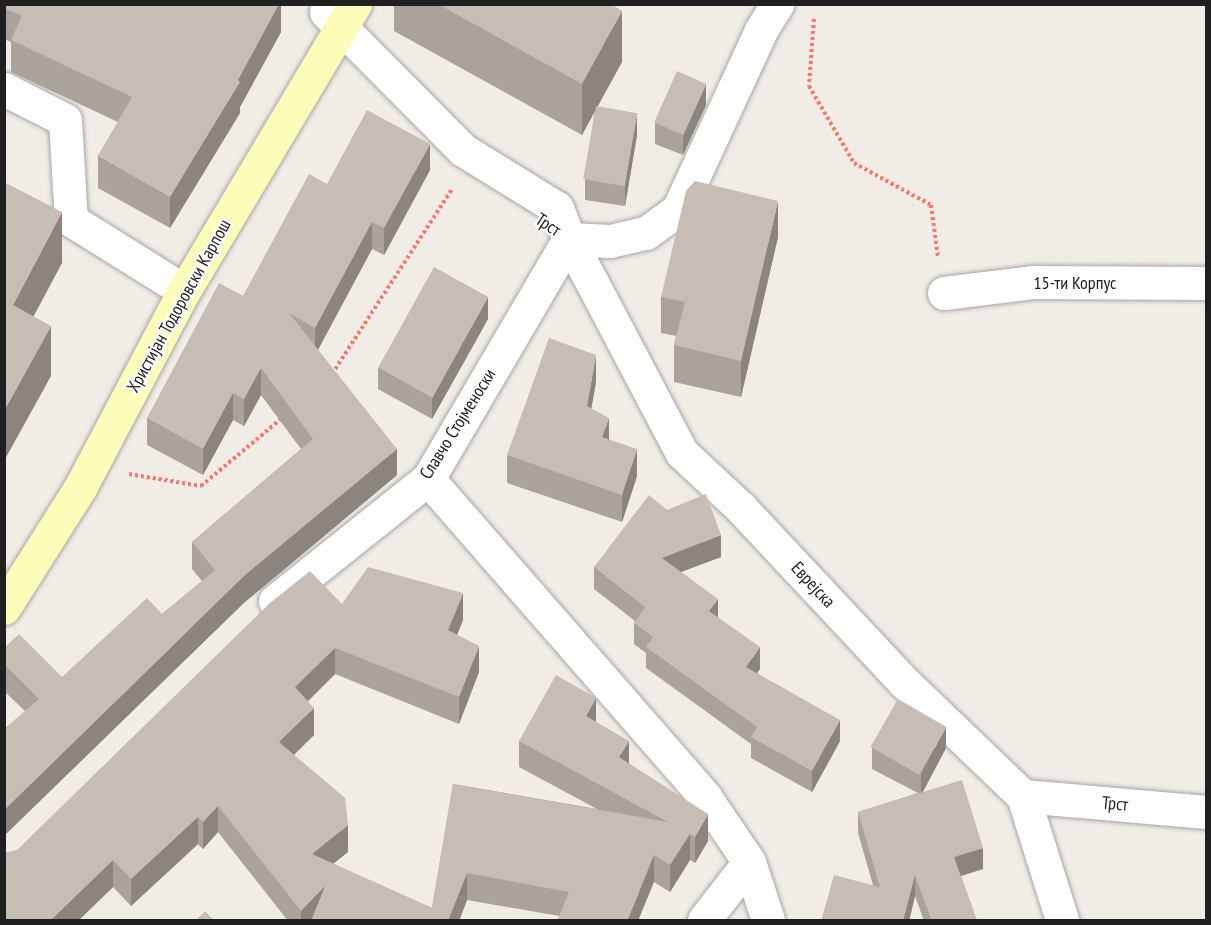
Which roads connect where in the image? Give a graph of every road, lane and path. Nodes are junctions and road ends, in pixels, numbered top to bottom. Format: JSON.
{"nodes":[{"id":1,"x":777,"y":4,"type":"edge"},
{"id":2,"x":814,"y":16,"type":"dead end"},
{"id":3,"x":333,"y":21,"type":"edge"},
{"id":4,"x":4,"y":89,"type":"edge"},
{"id":5,"x":455,"y":185,"type":"dead end"},
{"id":6,"x":568,"y":239,"type":"junction"},
{"id":7,"x":167,"y":280,"type":"junction"},
{"id":8,"x":1206,"y":283,"type":"edge"},
{"id":9,"x":944,"y":293,"type":"joint"},
{"id":10,"x":328,"y":379,"type":"edge"},
{"id":11,"x":292,"y":410,"type":"edge"},
{"id":12,"x":117,"y":472,"type":"dead end"},
{"id":13,"x":428,"y":479,"type":"junction"},
{"id":14,"x":4,"y":571,"type":"edge"},
{"id":15,"x":4,"y":608,"type":"edge"},
{"id":16,"x":250,"y":623,"type":"edge"},
{"id":17,"x":1023,"y":796,"type":"junction"},
{"id":18,"x":1206,"y":812,"type":"edge"},
{"id":19,"x":748,"y":862,"type":"junction"},
{"id":20,"x":704,"y":921,"type":"edge"},
{"id":21,"x":768,"y":921,"type":"edge"},
{"id":22,"x":1062,"y":921,"type":"edge"}],
"edges":[{"from":1,"to":6,"type":"street"},
{"from":2,"to":9,"type":"path"},
{"from":3,"to":6,"type":"street","name":"Трст"},
{"from":3,"to":7,"type":"street","name":"Христијан Тодоровски Карпош"},
{"from":3,"to":15,"type":"street","name":"Христијан Тодоровски Карпош"},
{"from":4,"to":7,"type":"street"},
{"from":5,"to":10,"type":"path"},
{"from":6,"to":13,"type":"street","name":"Славчо Стојменоски"},
{"from":6,"to":17,"type":"street","name":"Еврејска"},
{"from":7,"to":14,"type":"street","name":"Христијан Тодоровски Карпош"},
{"from":8,"to":9,"type":"street","name":"15-ти Корпус"},
{"from":11,"to":12,"type":"path"},
{"from":13,"to":16,"type":"street","name":"Славчо Стојменоски"},
{"from":13,"to":19,"type":"street"},
{"from":17,"to":18,"type":"street","name":"Трст"},
{"from":17,"to":22,"type":"street","name":"Еврејска"},
{"from":19,"to":20,"type":"street"},
{"from":19,"to":21,"type":"street"}]}
